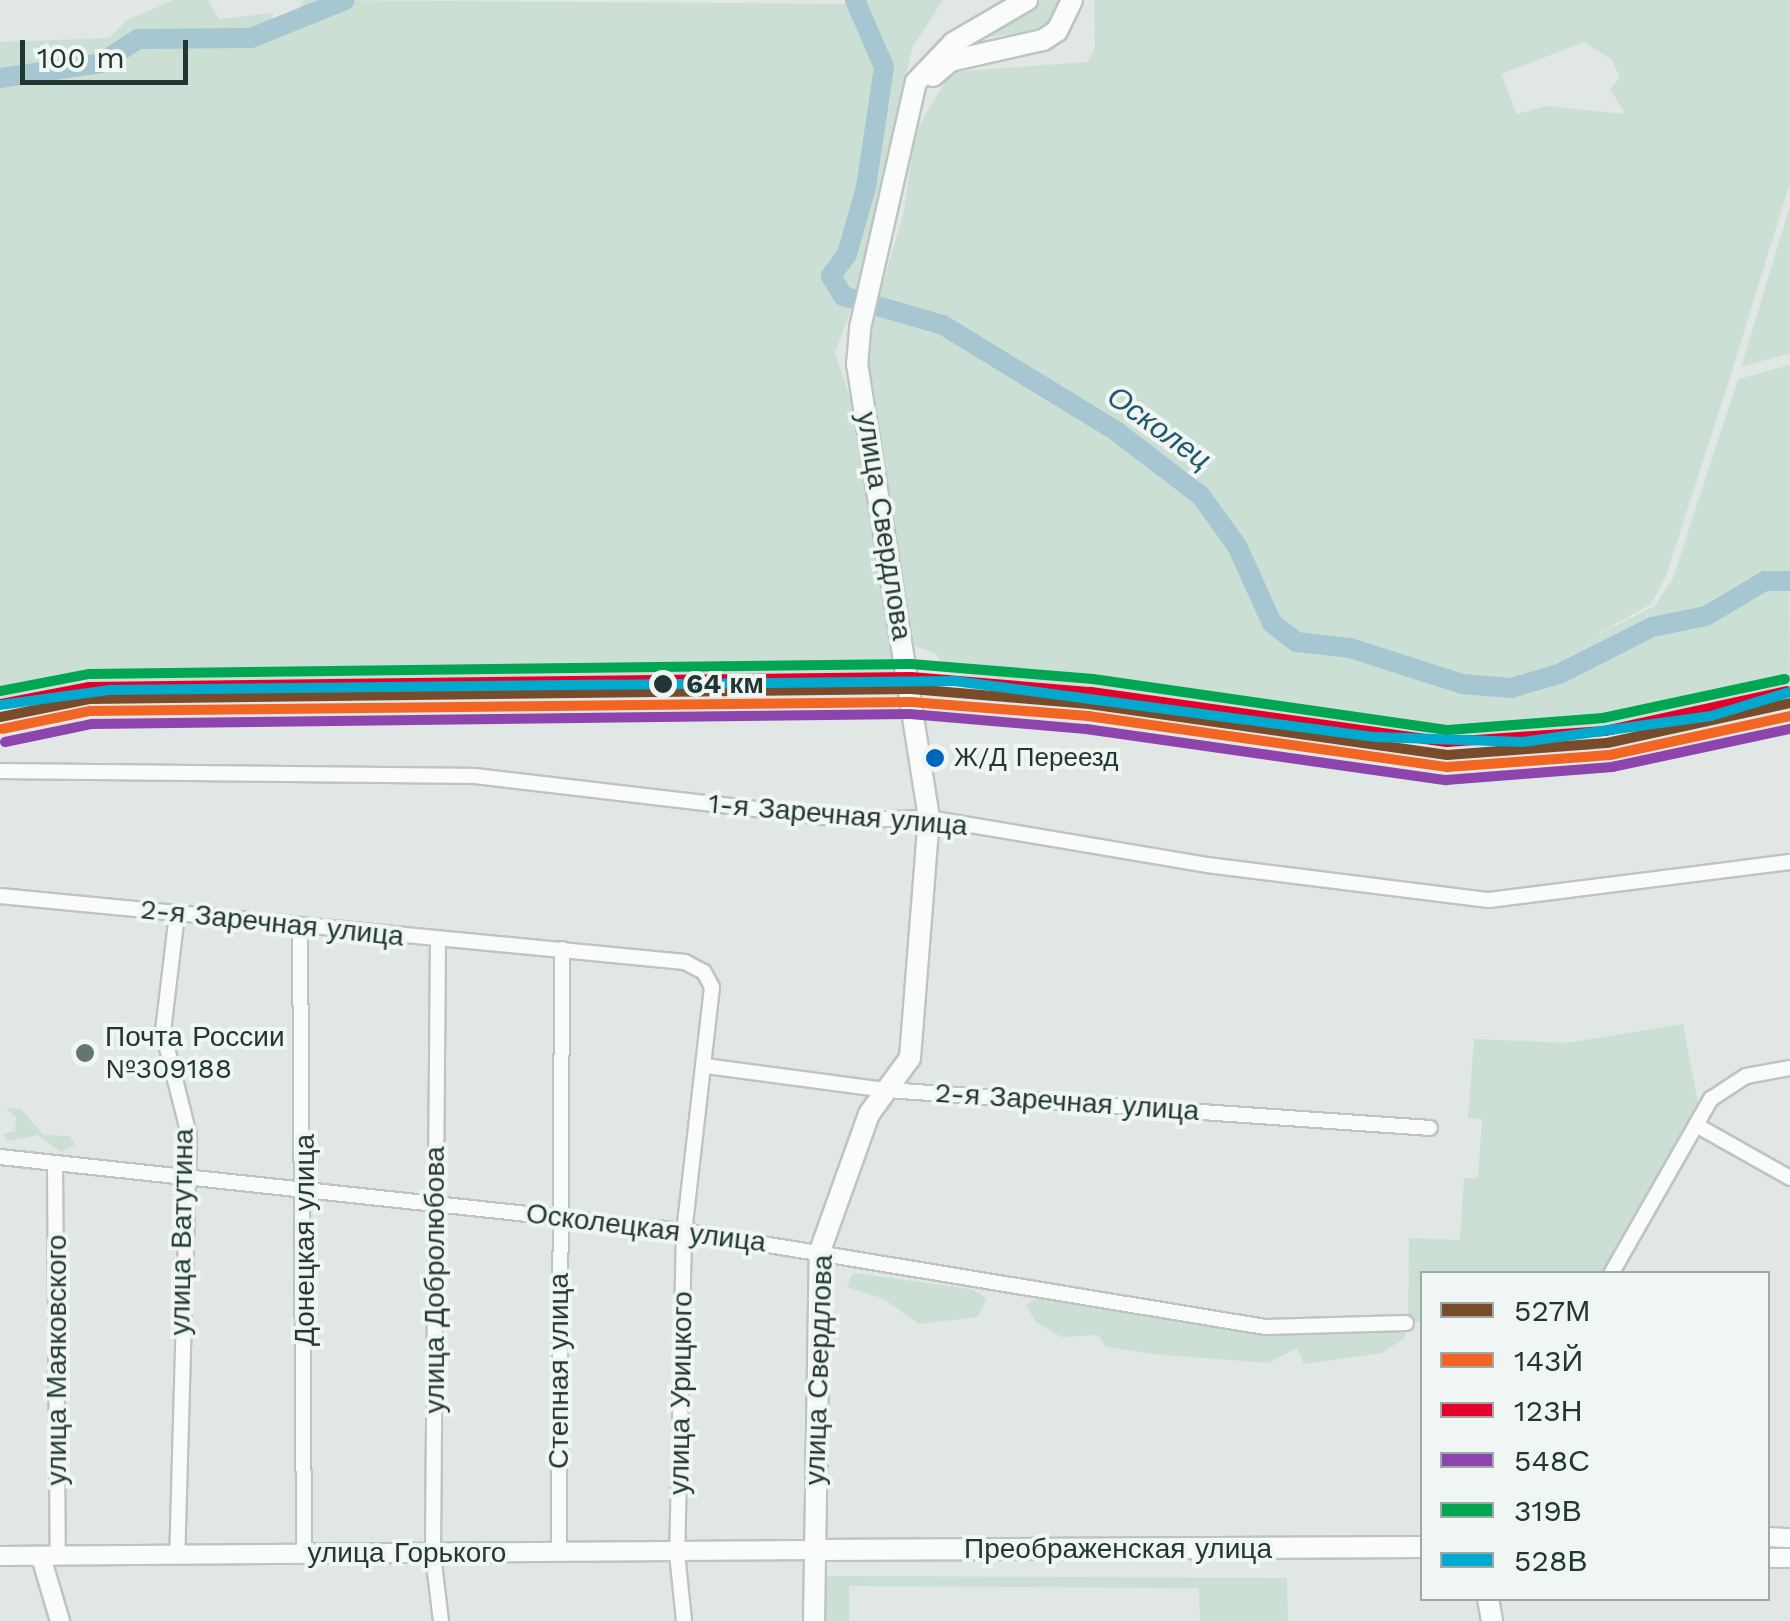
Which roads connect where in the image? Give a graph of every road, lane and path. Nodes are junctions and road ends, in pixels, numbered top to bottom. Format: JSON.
{"nodes":[{"id":1,"x":1027,"y":0,"type":"edge"},
{"id":2,"x":1072,"y":0,"type":"edge"},
{"id":3,"x":905,"y":131,"type":"junction"},
{"id":4,"x":0,"y":771,"type":"edge"},
{"id":5,"x":929,"y":818,"type":"junction"},
{"id":6,"x":1790,"y":862,"type":"edge"},
{"id":7,"x":0,"y":896,"type":"edge"},
{"id":8,"x":177,"y":914,"type":"junction"},
{"id":9,"x":300,"y":927,"type":"junction"},
{"id":10,"x":438,"y":940,"type":"junction"},
{"id":11,"x":562,"y":949,"type":"junction"},
{"id":12,"x":712,"y":987,"type":"joint"},
{"id":13,"x":706,"y":1066,"type":"junction"},
{"id":14,"x":1790,"y":1068,"type":"edge"},
{"id":15,"x":887,"y":1090,"type":"junction"},
{"id":16,"x":1696,"y":1125,"type":"junction"},
{"id":17,"x":1430,"y":1128,"type":"dead end"},
{"id":18,"x":0,"y":1157,"type":"edge"},
{"id":19,"x":56,"y":1163,"type":"junction"},
{"id":20,"x":184,"y":1176,"type":"junction"},
{"id":21,"x":1790,"y":1178,"type":"edge"},
{"id":22,"x":306,"y":1187,"type":"junction"},
{"id":23,"x":436,"y":1204,"type":"junction"},
{"id":24,"x":560,"y":1216,"type":"junction"},
{"id":25,"x":684,"y":1231,"type":"junction"},
{"id":26,"x":820,"y":1250,"type":"junction"},
{"id":27,"x":1613,"y":1271,"type":"edge"},
{"id":28,"x":1406,"y":1324,"type":"dead end"},
{"id":29,"x":1420,"y":1546,"type":"edge"},
{"id":30,"x":813,"y":1550,"type":"junction"},
{"id":31,"x":559,"y":1552,"type":"junction"},
{"id":32,"x":677,"y":1552,"type":"junction"},
{"id":33,"x":304,"y":1553,"type":"junction"},
{"id":34,"x":177,"y":1554,"type":"junction"},
{"id":35,"x":433,"y":1555,"type":"junction"},
{"id":36,"x":0,"y":1556,"type":"edge"},
{"id":37,"x":49,"y":1557,"type":"junction"},
{"id":38,"x":60,"y":1621,"type":"edge"},
{"id":39,"x":441,"y":1621,"type":"edge"},
{"id":40,"x":684,"y":1621,"type":"edge"},
{"id":41,"x":814,"y":1621,"type":"edge"}],
"edges":[{"from":1,"to":3,"type":"main road","name":"улица Свердлова"},
{"from":2,"to":3,"type":"main road","name":"улица Свердлова"},
{"from":3,"to":5,"type":"main road","name":"улица Свердлова"},
{"from":4,"to":5,"type":"street","name":"1-я Заречная улица"},
{"from":5,"to":6,"type":"street","name":"1-я Заречная улица"},
{"from":5,"to":15,"type":"main road","name":"улица Свердлова"},
{"from":7,"to":8,"type":"street","name":"2-я Заречная улица"},
{"from":8,"to":9,"type":"street","name":"2-я Заречная улица"},
{"from":8,"to":20,"type":"street","name":"улица Ватутина"},
{"from":9,"to":10,"type":"street","name":"2-я Заречная улица"},
{"from":9,"to":22,"type":"street","name":"Донецкая улица"},
{"from":10,"to":11,"type":"street","name":"2-я Заречная улица"},
{"from":10,"to":23,"type":"street","name":"улица Добролюбова"},
{"from":11,"to":12,"type":"street","name":"2-я Заречная улица"},
{"from":11,"to":24,"type":"street","name":"Степная улица"},
{"from":12,"to":13,"type":"street","name":"улица Урицкого"},
{"from":13,"to":15,"type":"street","name":"2-я Заречная улица"},
{"from":13,"to":25,"type":"street","name":"улица Урицкого"},
{"from":14,"to":16,"type":"street"},
{"from":15,"to":17,"type":"street","name":"2-я Заречная улица"},
{"from":15,"to":26,"type":"main road","name":"улица Свердлова"},
{"from":16,"to":21,"type":"street"},
{"from":16,"to":27,"type":"street"},
{"from":18,"to":19,"type":"street","name":"Осколецкая улица"},
{"from":19,"to":20,"type":"street","name":"Осколецкая улица"},
{"from":19,"to":37,"type":"street","name":"улица Маяковского"},
{"from":20,"to":22,"type":"street","name":"Осколецкая улица"},
{"from":20,"to":34,"type":"street","name":"улица Ватутина"},
{"from":22,"to":23,"type":"street","name":"Осколецкая улица"},
{"from":22,"to":33,"type":"street","name":"Донецкая улица"},
{"from":23,"to":24,"type":"street","name":"Осколецкая улица"},
{"from":23,"to":35,"type":"street","name":"улица Добролюбова"},
{"from":24,"to":25,"type":"street","name":"Осколецкая улица"},
{"from":24,"to":31,"type":"street","name":"Степная улица"},
{"from":25,"to":26,"type":"street","name":"Осколецкая улица"},
{"from":25,"to":32,"type":"street","name":"улица Урицкого"},
{"from":26,"to":28,"type":"street","name":"Осколецкая улица"},
{"from":26,"to":30,"type":"main road","name":"улица Свердлова"},
{"from":29,"to":30,"type":"main road","name":"Преображенская улица"},
{"from":30,"to":32,"type":"street","name":"улица Горького"},
{"from":30,"to":41,"type":"main road","name":"улица Свердлова"},
{"from":31,"to":32,"type":"street","name":"улица Горького"},
{"from":31,"to":35,"type":"street","name":"улица Горького"},
{"from":32,"to":40,"type":"street","name":"улица Урицкого"},
{"from":33,"to":34,"type":"street","name":"улица Горького"},
{"from":33,"to":35,"type":"street","name":"улица Горького"},
{"from":34,"to":37,"type":"street","name":"улица Горького"},
{"from":35,"to":39,"type":"street","name":"улица Добролюбова"},
{"from":36,"to":37,"type":"street","name":"улица Горького"},
{"from":37,"to":38,"type":"street","name":"улица Маяковского"}]}
